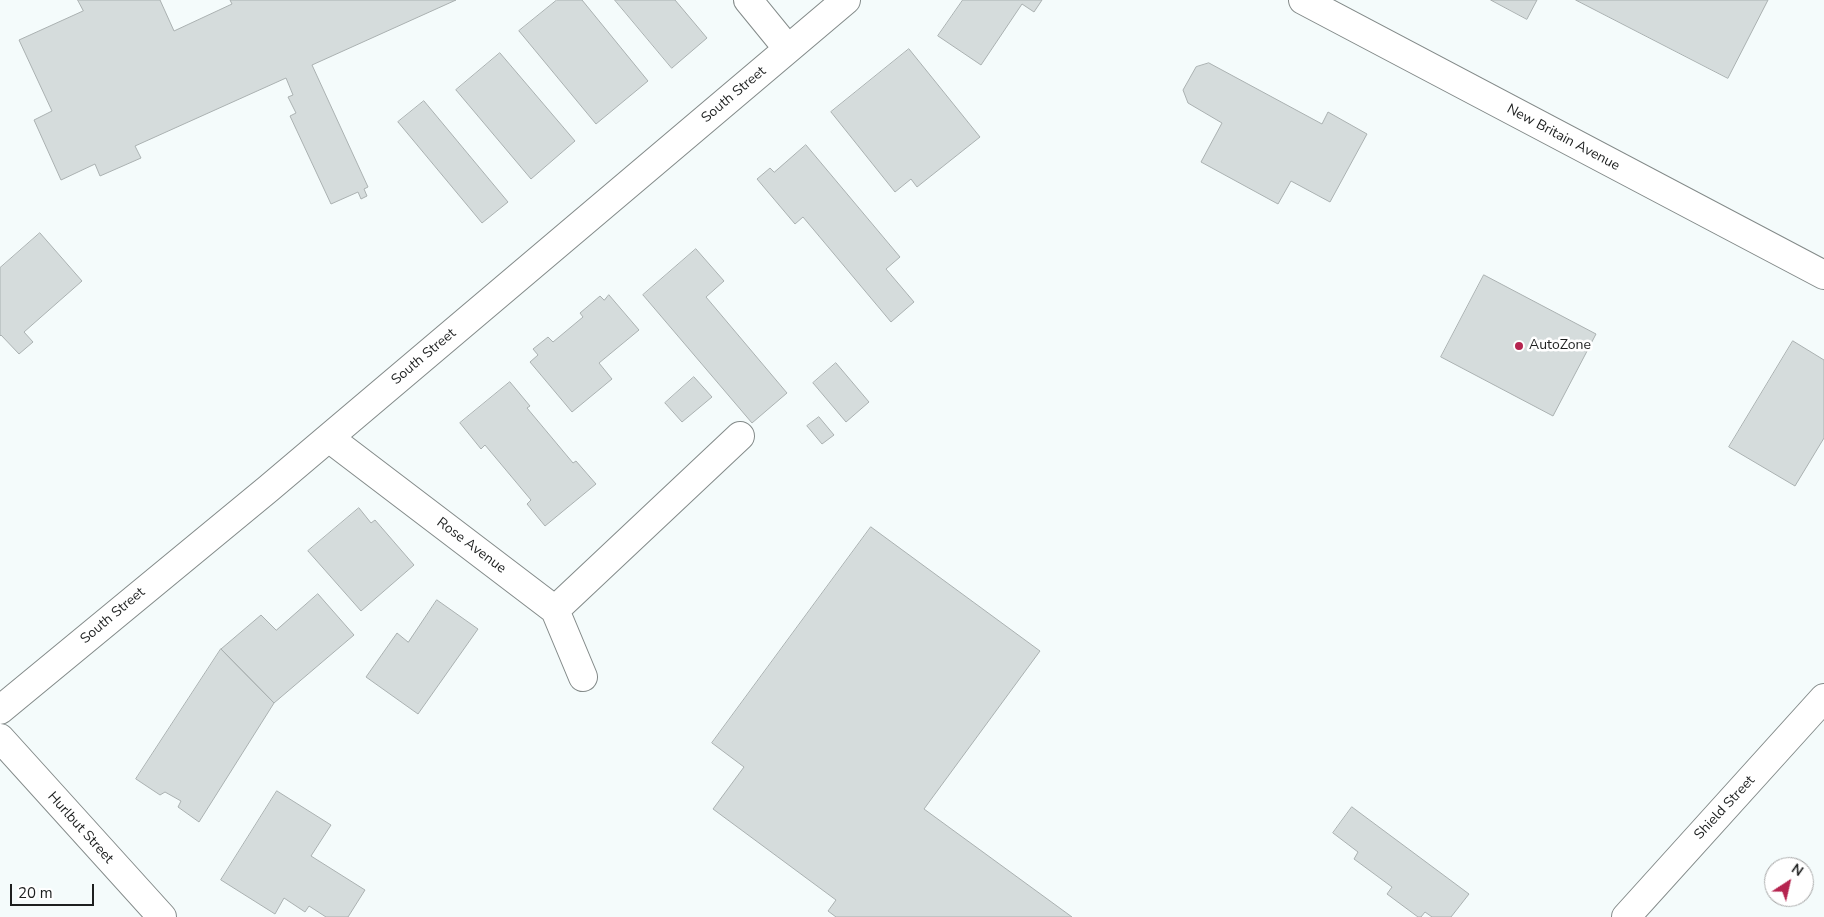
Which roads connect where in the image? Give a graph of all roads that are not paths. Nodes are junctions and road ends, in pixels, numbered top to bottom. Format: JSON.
{"nodes":[{"id":1,"x":748,"y":0,"type":"edge"},
{"id":2,"x":846,"y":0,"type":"edge"},
{"id":3,"x":1303,"y":0,"type":"edge"},
{"id":4,"x":788,"y":50,"type":"junction"},
{"id":5,"x":1824,"y":275,"type":"edge"},
{"id":6,"x":740,"y":436,"type":"dead end"},
{"id":7,"x":329,"y":438,"type":"junction"},
{"id":8,"x":556,"y":610,"type":"junction"},
{"id":9,"x":583,"y":677,"type":"dead end"},
{"id":10,"x":1824,"y":698,"type":"edge"},
{"id":11,"x":0,"y":710,"type":"edge"},
{"id":12,"x":0,"y":738,"type":"edge"},
{"id":13,"x":162,"y":917,"type":"edge"},
{"id":14,"x":1626,"y":917,"type":"edge"}],
"edges":[{"from":1,"to":4,"type":"street"},
{"from":2,"to":4,"type":"street","name":"South Street"},
{"from":3,"to":5,"type":"street","name":"New Britain Avenue"},
{"from":4,"to":7,"type":"street","name":"South Street"},
{"from":6,"to":8,"type":"street"},
{"from":7,"to":8,"type":"street","name":"Rose Avenue"},
{"from":7,"to":11,"type":"street","name":"South Street"},
{"from":8,"to":9,"type":"street"},
{"from":10,"to":14,"type":"street","name":"Shield Street"},
{"from":12,"to":13,"type":"street","name":"Hurlbut Street"}]}
